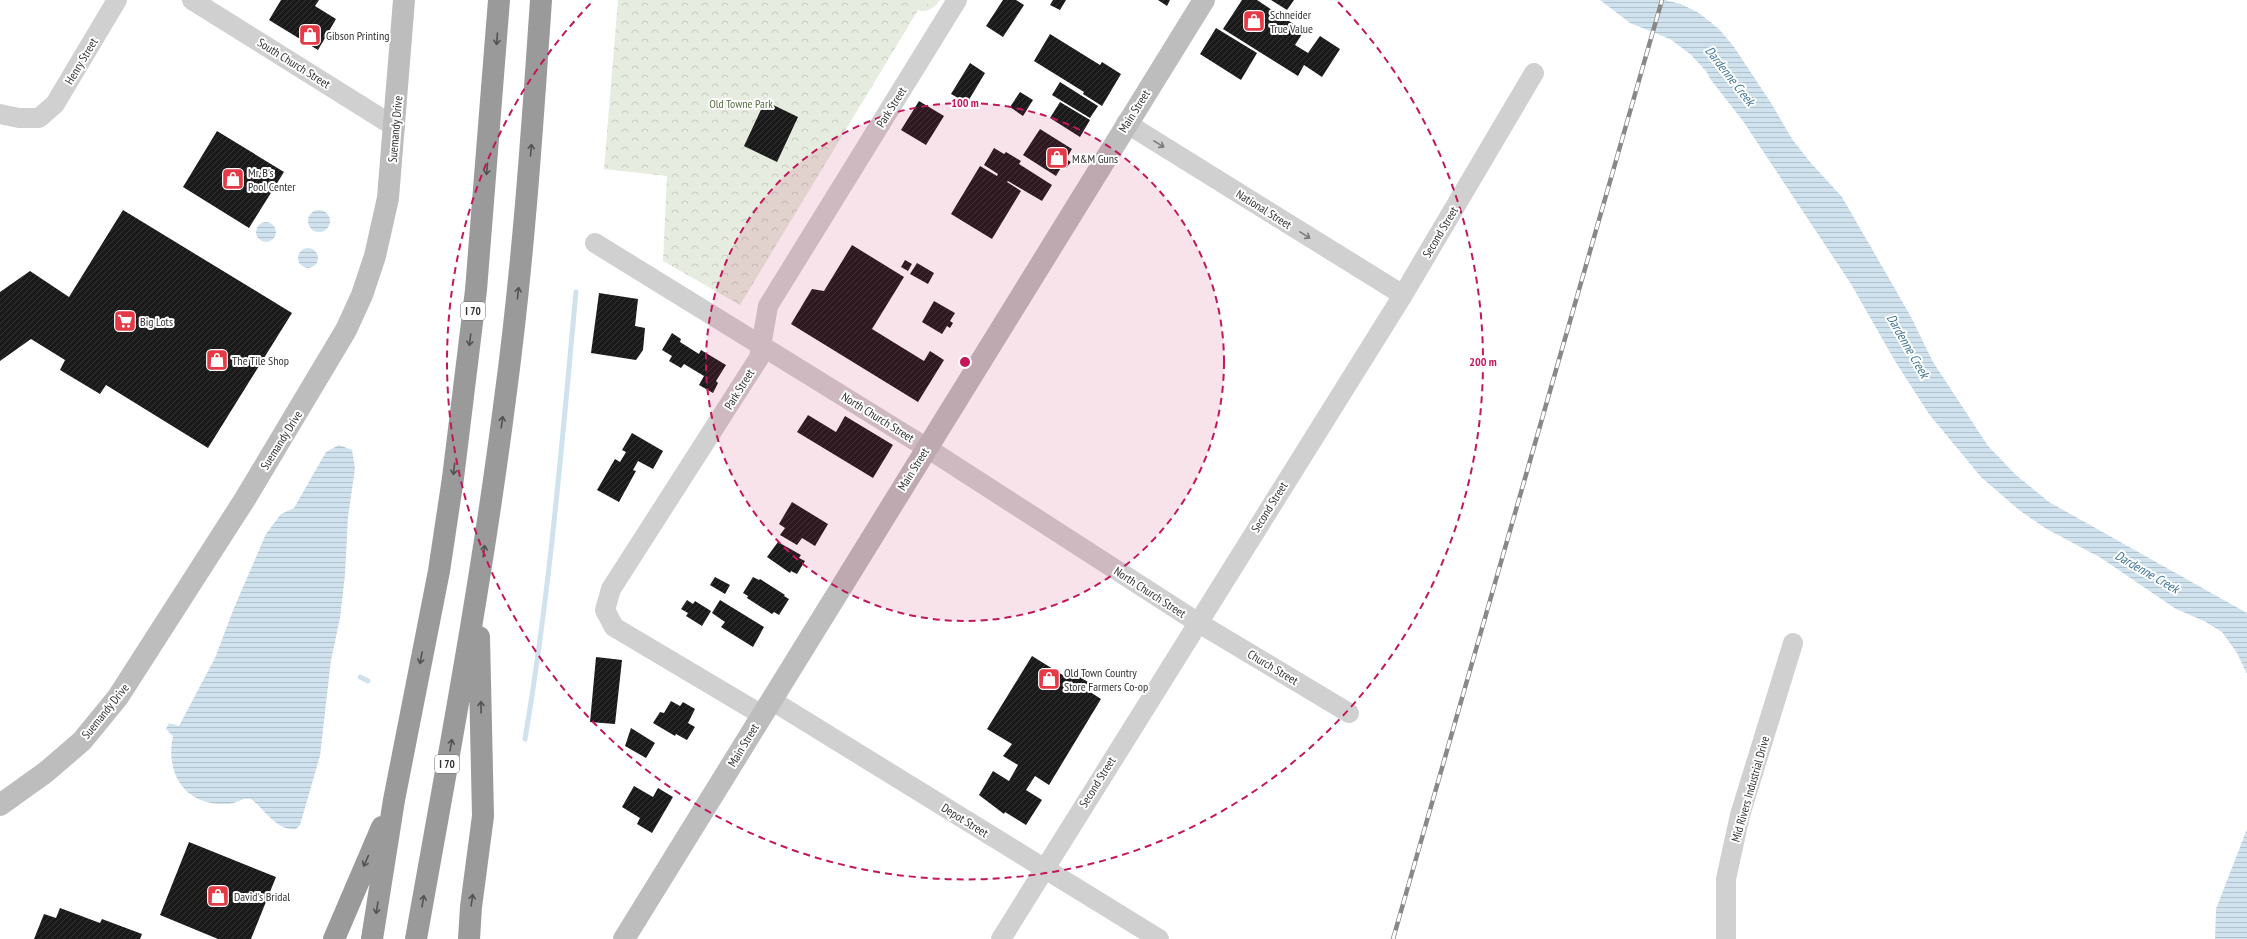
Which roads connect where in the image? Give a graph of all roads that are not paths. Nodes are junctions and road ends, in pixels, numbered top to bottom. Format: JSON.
{"nodes":[{"id":1,"x":118,"y":0,"type":"edge"},
{"id":2,"x":192,"y":0,"type":"edge"},
{"id":3,"x":404,"y":0,"type":"edge"},
{"id":4,"x":499,"y":0,"type":"edge"},
{"id":5,"x":541,"y":0,"type":"edge"},
{"id":6,"x":957,"y":0,"type":"edge"},
{"id":7,"x":1204,"y":0,"type":"edge"},
{"id":8,"x":1534,"y":73,"type":"dead end"},
{"id":9,"x":0,"y":114,"type":"edge"},
{"id":10,"x":1126,"y":123,"type":"junction"},
{"id":11,"x":395,"y":127,"type":"junction"},
{"id":12,"x":595,"y":243,"type":"dead end"},
{"id":13,"x":1403,"y":295,"type":"junction"},
{"id":14,"x":761,"y":344,"type":"junction"},
{"id":15,"x":926,"y":448,"type":"junction"},
{"id":16,"x":478,"y":590,"type":"junction"},
{"id":17,"x":1197,"y":622,"type":"junction"},
{"id":18,"x":1793,"y":643,"type":"dead end"},
{"id":19,"x":766,"y":707,"type":"junction"},
{"id":20,"x":1349,"y":713,"type":"dead end"},
{"id":21,"x":394,"y":800,"type":"junction"},
{"id":22,"x":0,"y":805,"type":"edge"},
{"id":23,"x":1043,"y":869,"type":"junction"},
{"id":24,"x":334,"y":939,"type":"edge"},
{"id":25,"x":372,"y":939,"type":"edge"},
{"id":26,"x":416,"y":939,"type":"edge"},
{"id":27,"x":469,"y":939,"type":"edge"},
{"id":28,"x":624,"y":939,"type":"edge"},
{"id":29,"x":1001,"y":939,"type":"edge"},
{"id":30,"x":1159,"y":939,"type":"edge"},
{"id":31,"x":1726,"y":939,"type":"edge"}],
"edges":[{"from":1,"to":9,"type":"street","name":"Henry Street"},
{"from":2,"to":11,"type":"street","name":"South Church Street"},
{"from":3,"to":11,"type":"street","name":"Suemandy Drive"},
{"from":4,"to":21,"type":"highway","number":"I 70","one_way":true},
{"from":16,"to":5,"type":"highway","number":"I 70","one_way":true},
{"from":6,"to":14,"type":"street","name":"Park Street"},
{"from":7,"to":10,"type":"street","name":"Main Street"},
{"from":8,"to":13,"type":"street","name":"Second Street"},
{"from":10,"to":13,"type":"street","name":"National Street","one_way":true},
{"from":10,"to":15,"type":"street","name":"Main Street"},
{"from":11,"to":22,"type":"street","name":"Suemandy Drive"},
{"from":12,"to":14,"type":"street","name":"North Church Street"},
{"from":13,"to":17,"type":"street","name":"Second Street"},
{"from":14,"to":15,"type":"street","name":"North Church Street"},
{"from":14,"to":19,"type":"street","name":"Park Street"},
{"from":15,"to":17,"type":"street","name":"North Church Street"},
{"from":15,"to":19,"type":"street","name":"Main Street"},
{"from":26,"to":16,"type":"highway","number":"I 70","one_way":true},
{"from":27,"to":16,"type":"highway","one_way":true},
{"from":17,"to":20,"type":"street","name":"Church Street"},
{"from":17,"to":23,"type":"street","name":"Second Street"},
{"from":18,"to":31,"type":"street","name":"Mid Rivers Industrial Drive"},
{"from":19,"to":23,"type":"street","name":"Depot Street"},
{"from":19,"to":28,"type":"street","name":"Main Street"},
{"from":21,"to":24,"type":"highway","one_way":true},
{"from":21,"to":25,"type":"highway","number":"I 70","one_way":true},
{"from":23,"to":29,"type":"street","name":"Second Street"},
{"from":23,"to":30,"type":"street","name":"Depot Street"}]}
